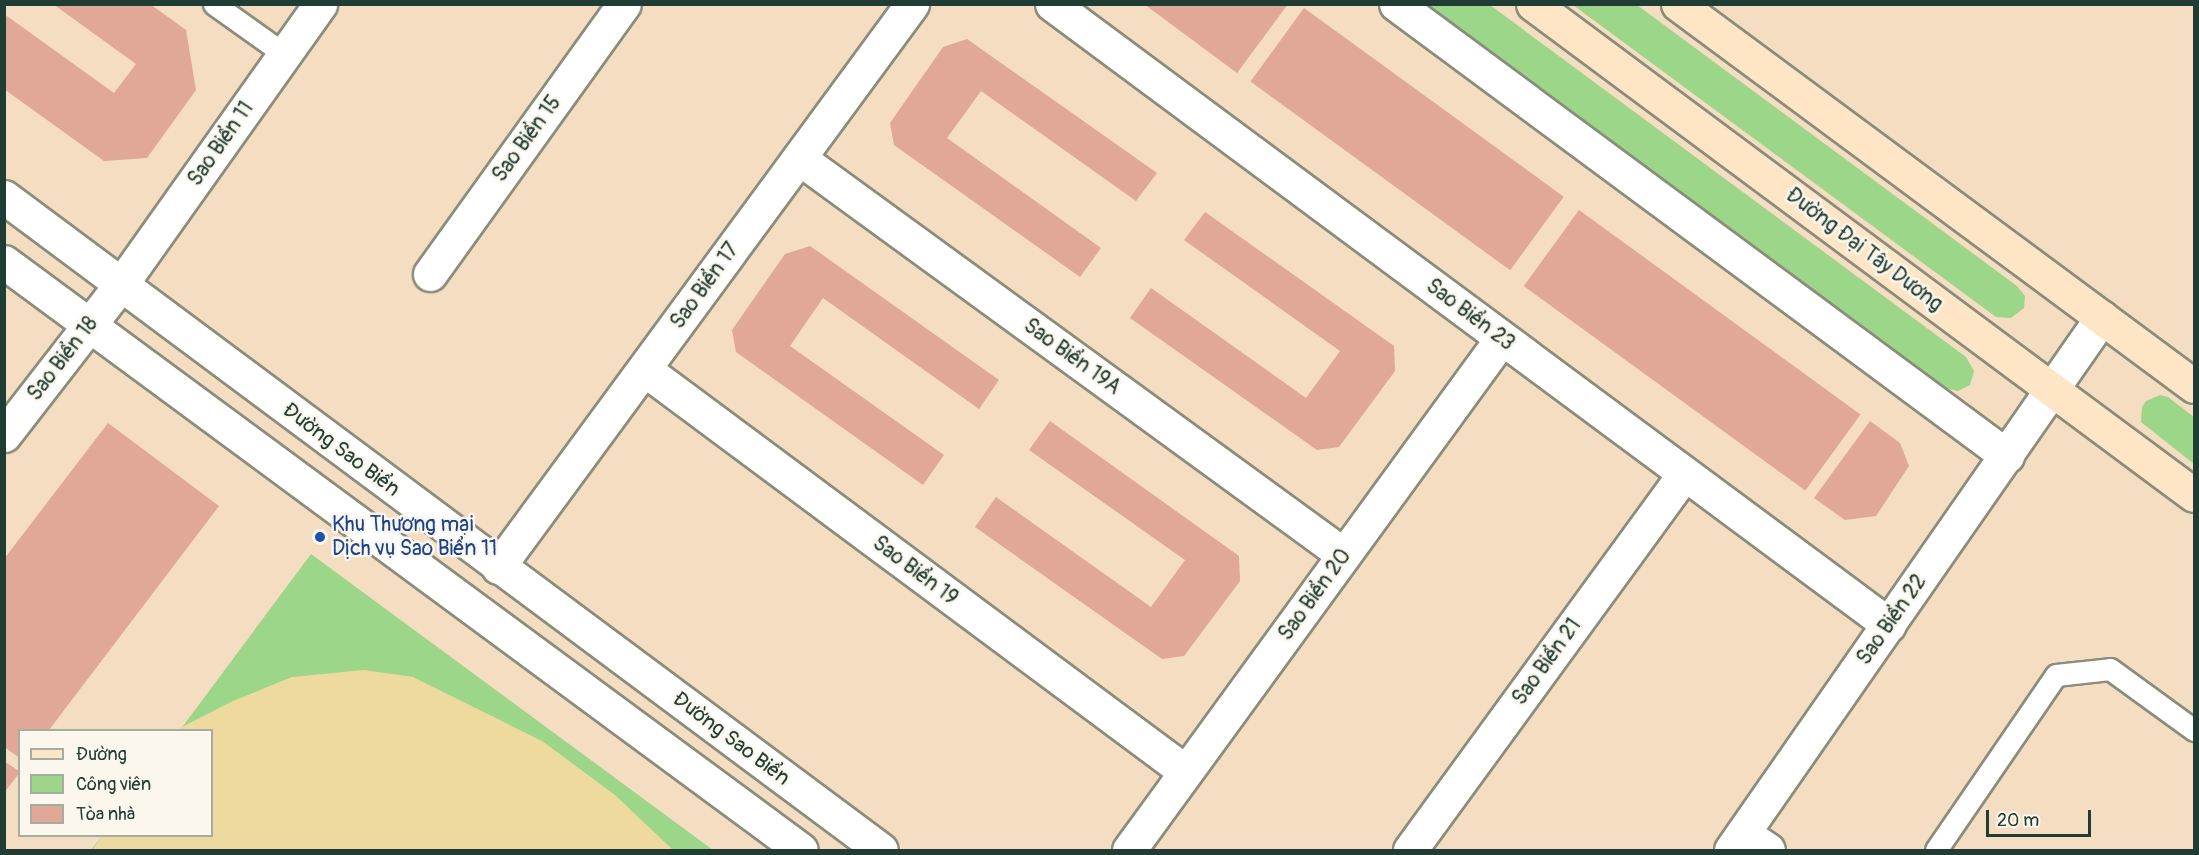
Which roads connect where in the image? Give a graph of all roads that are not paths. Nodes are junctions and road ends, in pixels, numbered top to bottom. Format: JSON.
{"nodes":[{"id":1,"x":214,"y":4,"type":"edge"},
{"id":2,"x":320,"y":4,"type":"edge"},
{"id":3,"x":624,"y":4,"type":"edge"},
{"id":4,"x":912,"y":4,"type":"edge"},
{"id":5,"x":1052,"y":4,"type":"edge"},
{"id":6,"x":1396,"y":4,"type":"edge"},
{"id":7,"x":1533,"y":4,"type":"edge"},
{"id":8,"x":1678,"y":4,"type":"edge"},
{"id":9,"x":284,"y":54,"type":"junction"},
{"id":10,"x":799,"y":159,"type":"junction"},
{"id":11,"x":4,"y":197,"type":"edge"},
{"id":12,"x":4,"y":262,"type":"edge"},
{"id":13,"x":430,"y":274,"type":"dead end"},
{"id":14,"x":122,"y":283,"type":"junction"},
{"id":15,"x":2102,"y":317,"type":"junction"},
{"id":16,"x":90,"y":325,"type":"junction"},
{"id":17,"x":1502,"y":338,"type":"junction"},
{"id":18,"x":644,"y":369,"type":"junction"},
{"id":19,"x":2194,"y":386,"type":"edge"},
{"id":20,"x":2053,"y":389,"type":"junction"},
{"id":21,"x":4,"y":435,"type":"edge"},
{"id":22,"x":2007,"y":456,"type":"junction"},
{"id":23,"x":1684,"y":474,"type":"junction"},
{"id":24,"x":2194,"y":495,"type":"edge"},
{"id":25,"x":1344,"y":555,"type":"junction"},
{"id":26,"x":498,"y":567,"type":"junction"},
{"id":27,"x":471,"y":605,"type":"junction"},
{"id":28,"x":1888,"y":625,"type":"junction"},
{"id":29,"x":2194,"y":730,"type":"edge"},
{"id":30,"x":1186,"y":772,"type":"junction"},
{"id":31,"x":1747,"y":845,"type":"edge"},
{"id":32,"x":801,"y":850,"type":"edge"},
{"id":33,"x":881,"y":850,"type":"edge"},
{"id":34,"x":1129,"y":850,"type":"edge"},
{"id":35,"x":1410,"y":850,"type":"edge"},
{"id":36,"x":1936,"y":850,"type":"edge"}],
"edges":[{"from":1,"to":9,"type":"lane"},
{"from":2,"to":9,"type":"street","name":"Sao Biển 11"},
{"from":3,"to":13,"type":"street","name":"Sao Biển 15"},
{"from":4,"to":10,"type":"street","name":"Sao Biển 17"},
{"from":5,"to":17,"type":"street","name":"Sao Biển 23"},
{"from":6,"to":22,"type":"street"},
{"from":7,"to":20,"type":"main road","name":"Đường Đại Tây Dương"},
{"from":8,"to":15,"type":"main road"},
{"from":9,"to":14,"type":"street","name":"Sao Biển 11"},
{"from":10,"to":18,"type":"street","name":"Sao Biển 17"},
{"from":10,"to":25,"type":"street","name":"Sao Biển 19A"},
{"from":11,"to":14,"type":"street","name":"Đường Sao Biển"},
{"from":12,"to":16,"type":"street"},
{"from":14,"to":16,"type":"street","name":"Sao Biển 18"},
{"from":14,"to":26,"type":"street","name":"Đường Sao Biển"},
{"from":15,"to":19,"type":"main road"},
{"from":15,"to":20,"type":"street","name":"Sao Biển 22"},
{"from":16,"to":21,"type":"street","name":"Sao Biển 18"},
{"from":16,"to":27,"type":"street"},
{"from":17,"to":23,"type":"street","name":"Sao Biển 23"},
{"from":17,"to":25,"type":"street","name":"Sao Biển 20"},
{"from":18,"to":26,"type":"street","name":"Sao Biển 17"},
{"from":18,"to":30,"type":"street","name":"Sao Biển 19"},
{"from":20,"to":22,"type":"street","name":"Sao Biển 22"},
{"from":20,"to":24,"type":"main road","name":"Đường Đại Tây Dương"},
{"from":22,"to":28,"type":"street","name":"Sao Biển 22"},
{"from":23,"to":28,"type":"street","name":"Sao Biển 23"},
{"from":23,"to":35,"type":"street","name":"Sao Biển 21"},
{"from":25,"to":30,"type":"street","name":"Sao Biển 20"},
{"from":26,"to":27,"type":"street","name":"Sao Biển 17"},
{"from":26,"to":33,"type":"street","name":"Đường Sao Biển"},
{"from":27,"to":32,"type":"street"},
{"from":28,"to":31,"type":"street","name":"Sao Biển 22"},
{"from":29,"to":36,"type":"lane"},
{"from":30,"to":34,"type":"street","name":"Sao Biển 20"}]}
